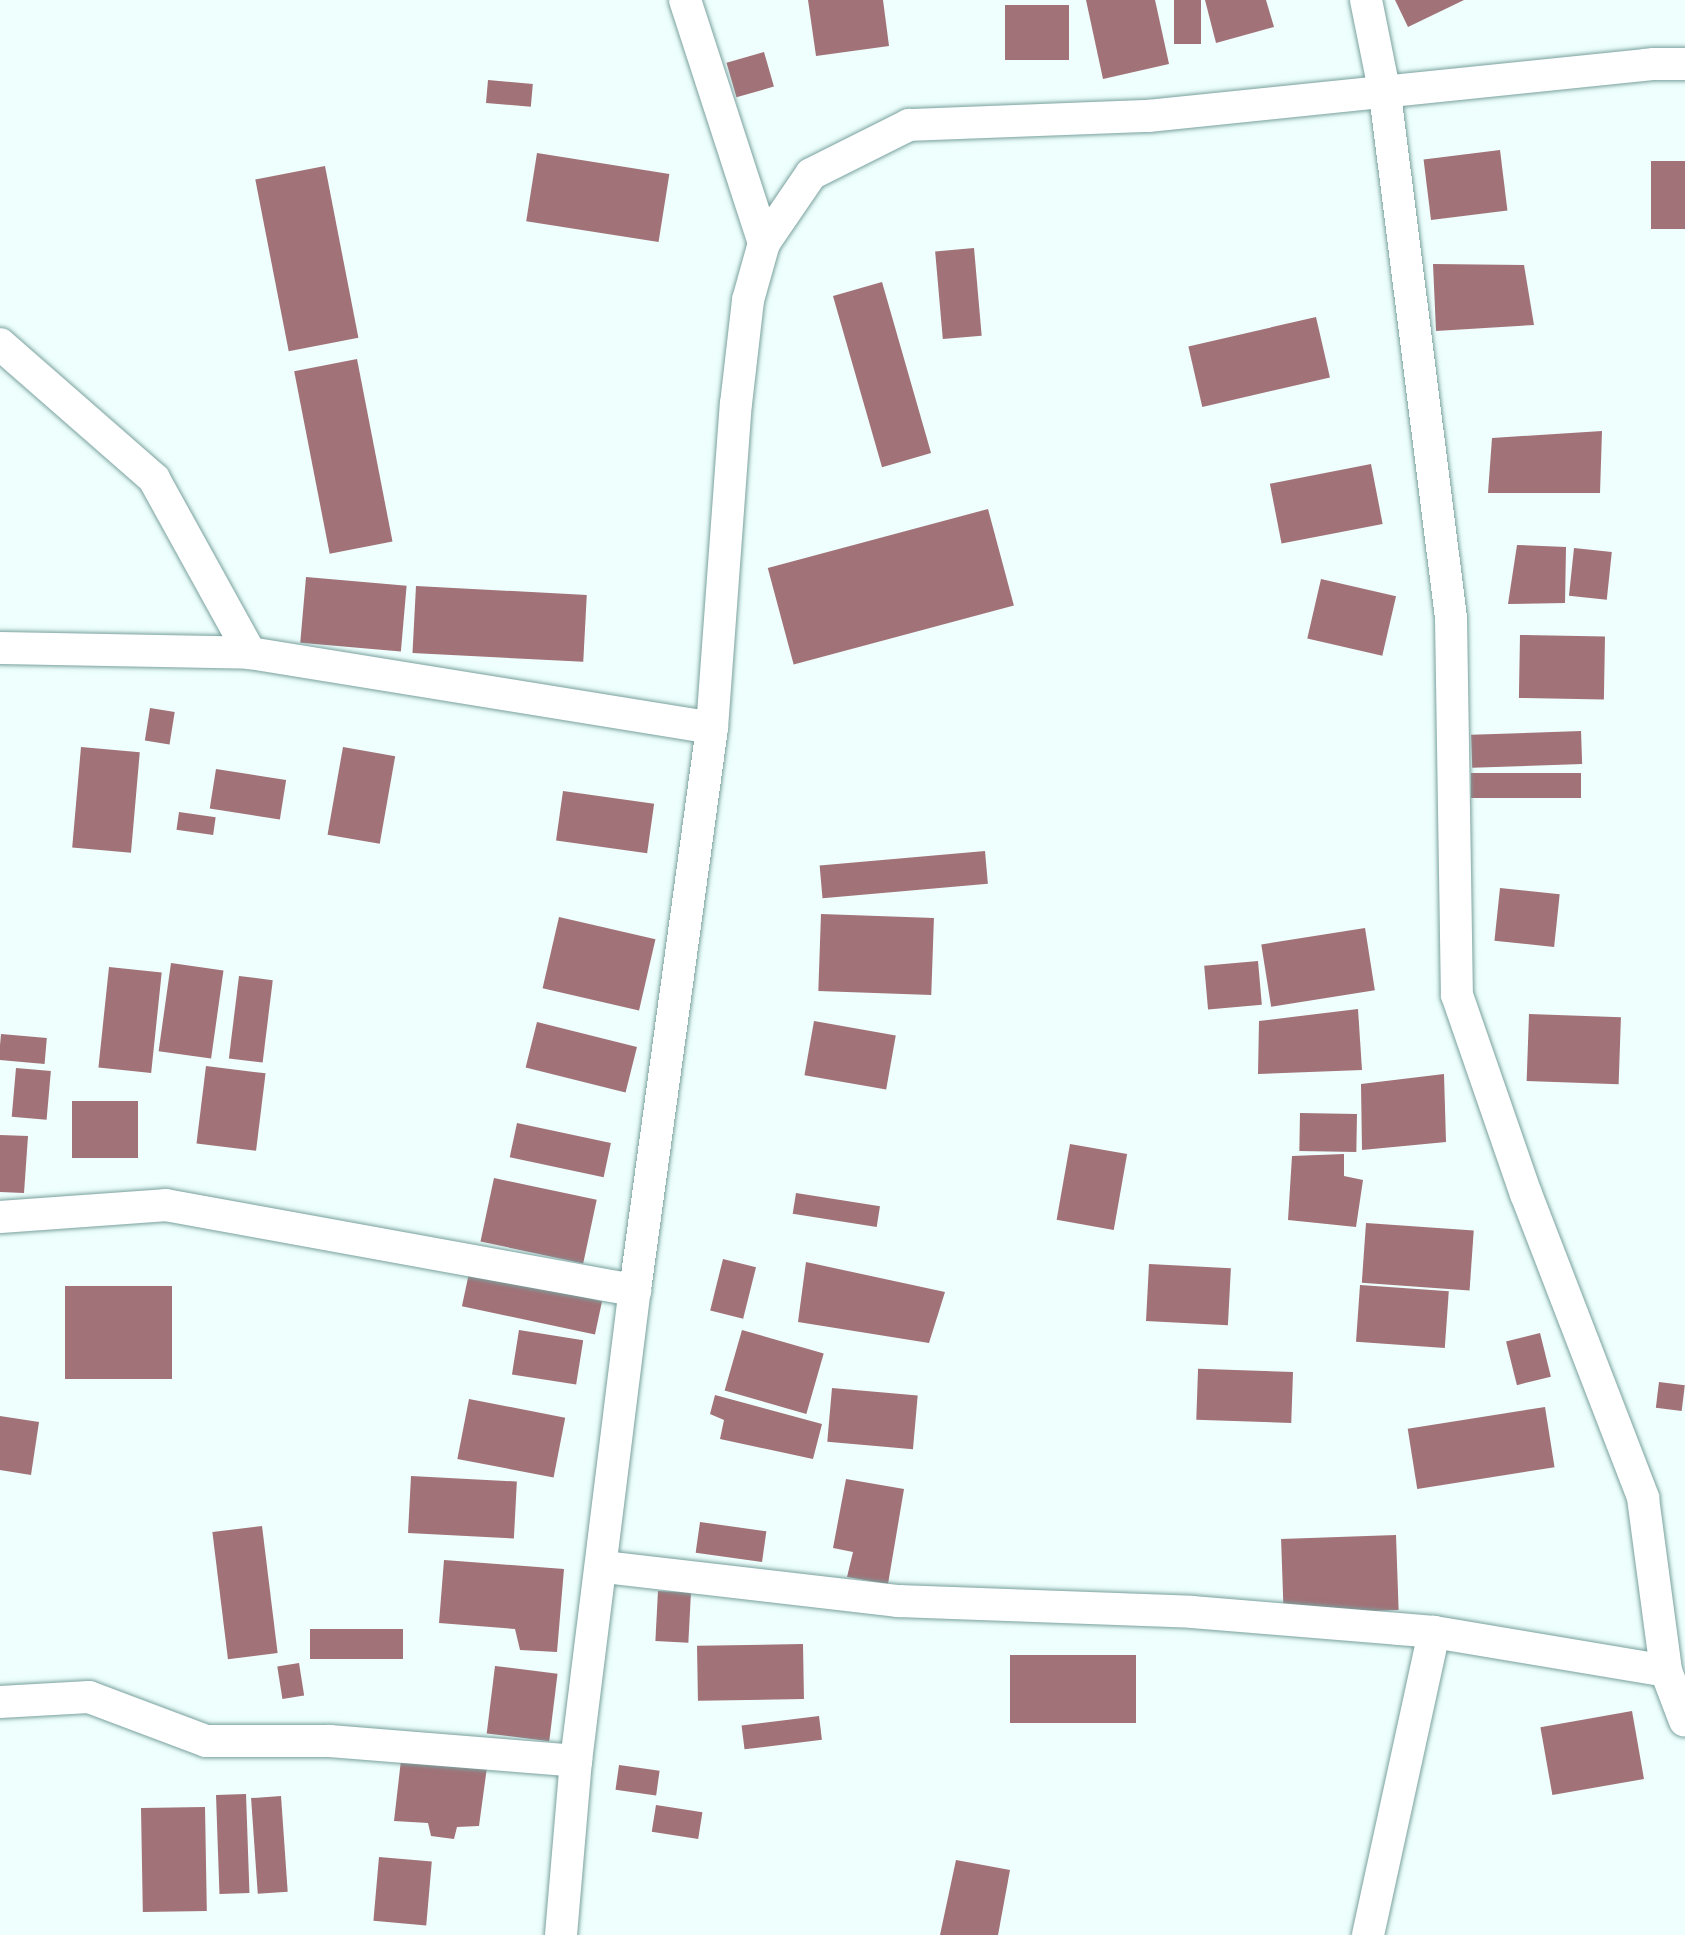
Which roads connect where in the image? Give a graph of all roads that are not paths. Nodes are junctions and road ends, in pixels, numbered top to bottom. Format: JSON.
{"nodes":[{"id":1,"x":685,"y":0,"type":"edge"},
{"id":2,"x":1366,"y":0,"type":"edge"},
{"id":3,"x":1685,"y":64,"type":"edge"},
{"id":4,"x":1385,"y":94,"type":"junction"},
{"id":5,"x":764,"y":243,"type":"junction"},
{"id":6,"x":0,"y":344,"type":"edge"},
{"id":7,"x":0,"y":648,"type":"edge"},
{"id":8,"x":250,"y":653,"type":"junction"},
{"id":9,"x":712,"y":728,"type":"junction"},
{"id":10,"x":0,"y":1217,"type":"edge"},
{"id":11,"x":635,"y":1290,"type":"junction"},
{"id":12,"x":604,"y":1566,"type":"junction"},
{"id":13,"x":1434,"y":1632,"type":"junction"},
{"id":14,"x":1666,"y":1672,"type":"junction"},
{"id":15,"x":0,"y":1702,"type":"edge"},
{"id":16,"x":1685,"y":1721,"type":"edge"},
{"id":17,"x":576,"y":1761,"type":"junction"},
{"id":18,"x":561,"y":1935,"type":"edge"},
{"id":19,"x":1368,"y":1935,"type":"edge"}],
"edges":[{"from":1,"to":5,"type":"street"},
{"from":2,"to":4,"type":"street"},
{"from":3,"to":4,"type":"street"},
{"from":4,"to":5,"type":"street"},
{"from":4,"to":14,"type":"street"},
{"from":5,"to":9,"type":"street"},
{"from":6,"to":8,"type":"street"},
{"from":7,"to":8,"type":"street"},
{"from":8,"to":9,"type":"street"},
{"from":9,"to":11,"type":"street"},
{"from":10,"to":11,"type":"street"},
{"from":11,"to":12,"type":"street"},
{"from":12,"to":13,"type":"street"},
{"from":12,"to":17,"type":"street"},
{"from":13,"to":14,"type":"street"},
{"from":13,"to":19,"type":"street"},
{"from":14,"to":16,"type":"street"},
{"from":15,"to":17,"type":"street"},
{"from":17,"to":18,"type":"street"}]}
